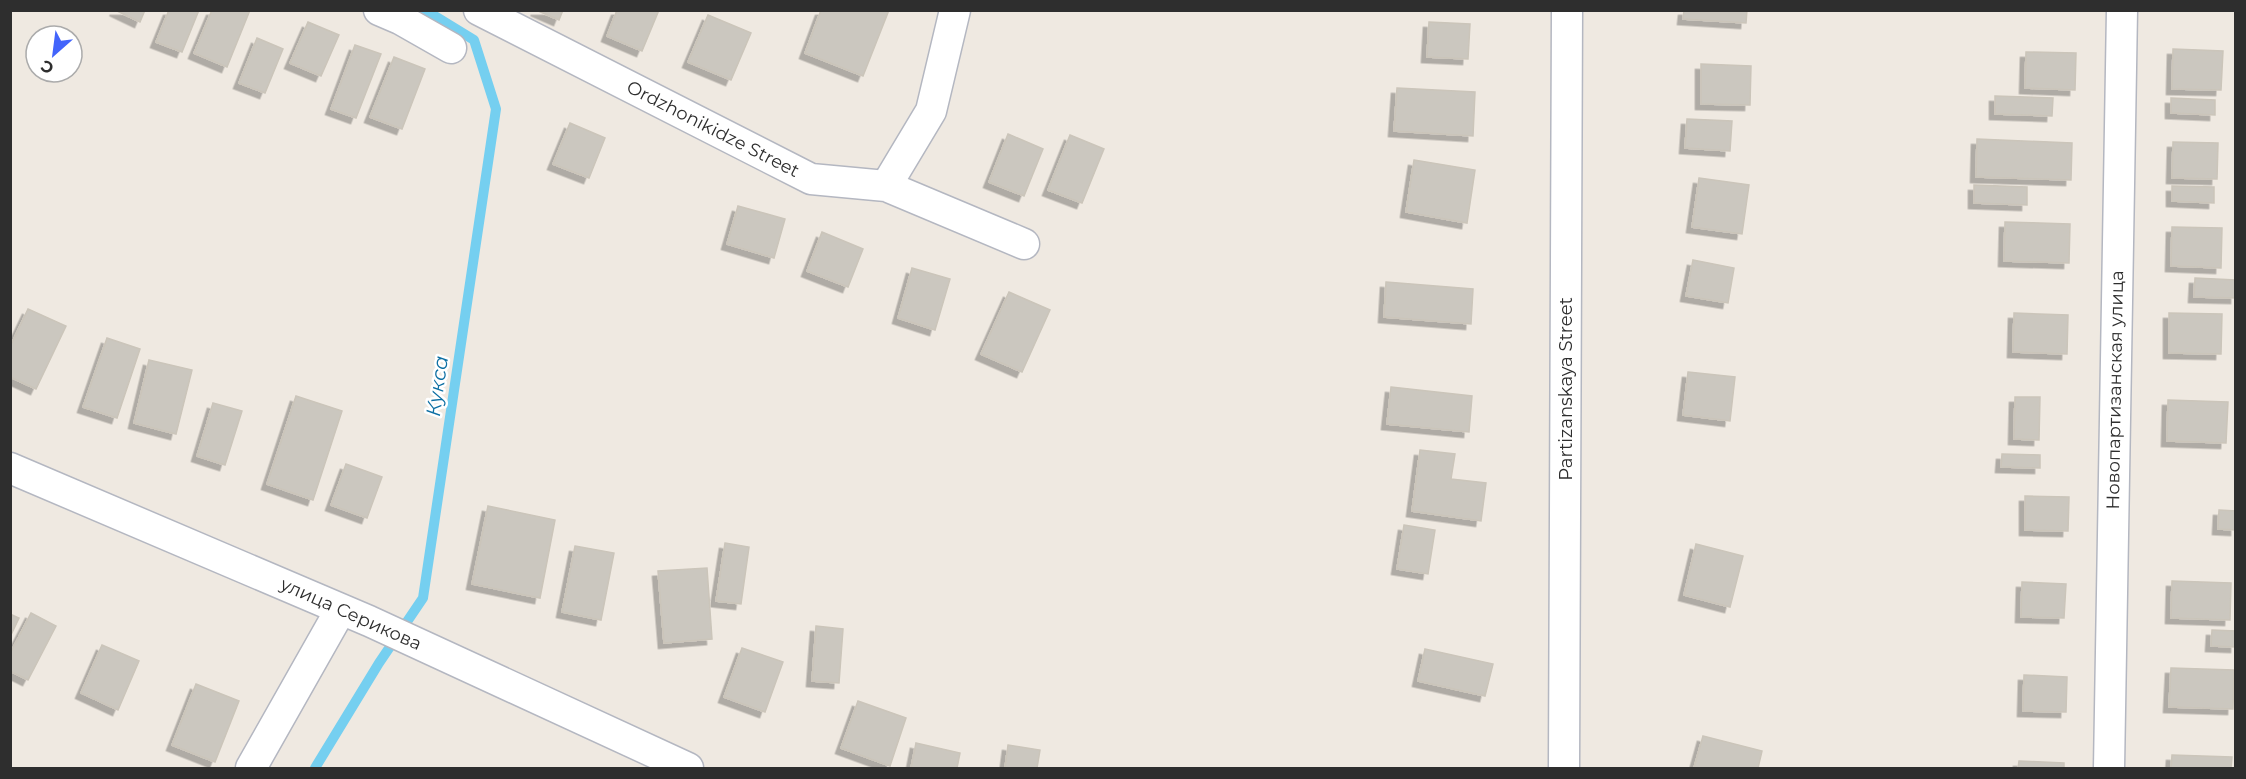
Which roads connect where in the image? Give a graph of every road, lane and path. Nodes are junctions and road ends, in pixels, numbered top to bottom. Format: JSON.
{"nodes":[{"id":1,"x":379,"y":10,"type":"edge"},
{"id":2,"x":479,"y":10,"type":"edge"},
{"id":3,"x":955,"y":10,"type":"edge"},
{"id":4,"x":1567,"y":10,"type":"edge"},
{"id":5,"x":2122,"y":10,"type":"edge"},
{"id":6,"x":451,"y":48,"type":"dead end"},
{"id":7,"x":886,"y":186,"type":"junction"},
{"id":8,"x":1024,"y":244,"type":"dead end"},
{"id":9,"x":10,"y":468,"type":"edge"},
{"id":10,"x":341,"y":609,"type":"junction"},
{"id":11,"x":251,"y":768,"type":"edge"},
{"id":12,"x":687,"y":768,"type":"edge"},
{"id":13,"x":1564,"y":768,"type":"edge"},
{"id":14,"x":2109,"y":768,"type":"edge"}],
"edges":[{"from":1,"to":6,"type":"street"},
{"from":2,"to":7,"type":"street","name":"Ordzhonikidze Street"},
{"from":3,"to":7,"type":"street"},
{"from":4,"to":13,"type":"street","name":"Partizanskaya Street"},
{"from":5,"to":14,"type":"street","name":"Новопартизанская улица"},
{"from":7,"to":8,"type":"street","name":"Ordzhonikidze Street"},
{"from":9,"to":10,"type":"street","name":"улица Серикова"},
{"from":10,"to":11,"type":"street"},
{"from":10,"to":12,"type":"street","name":"улица Серикова"}]}
